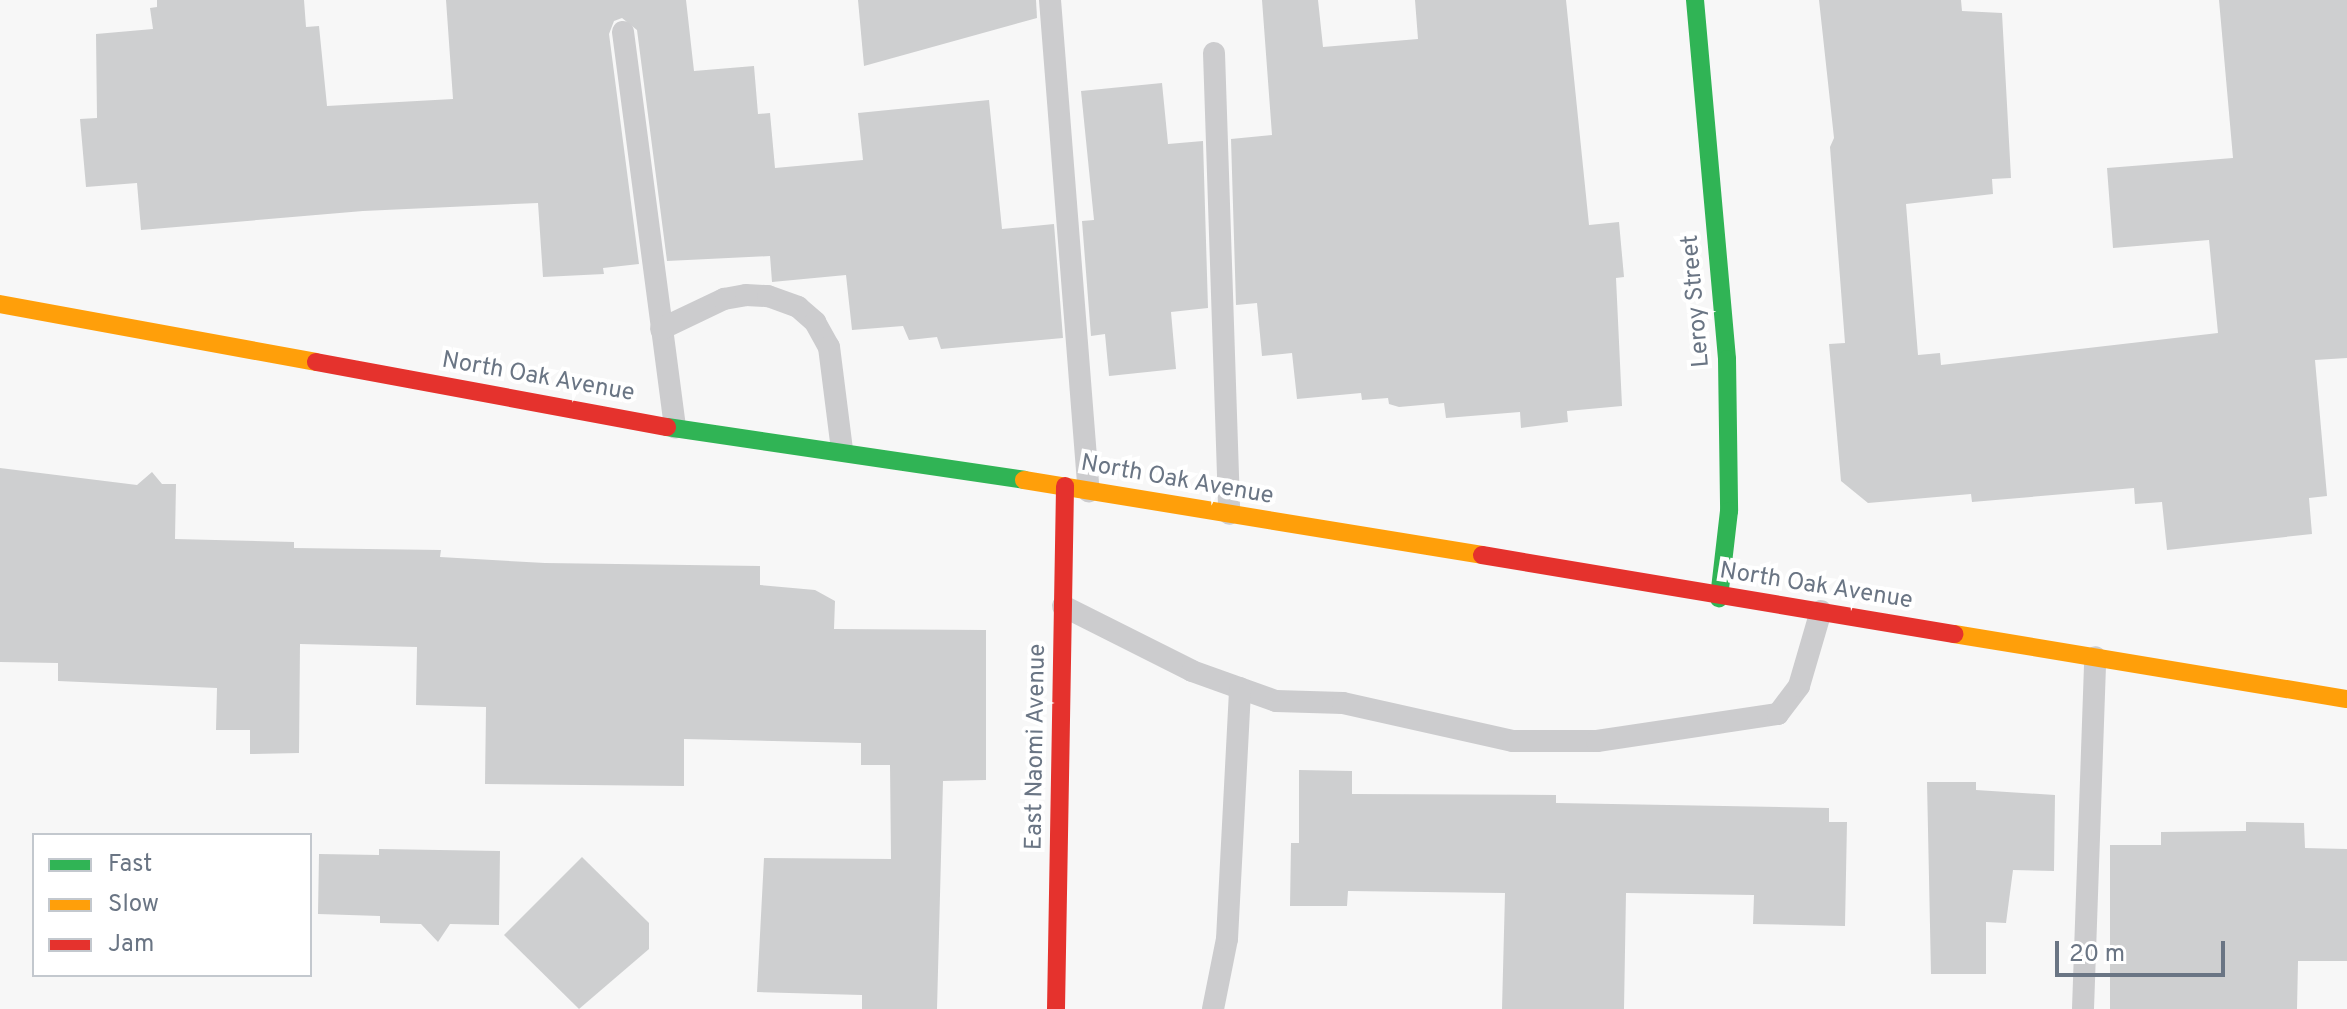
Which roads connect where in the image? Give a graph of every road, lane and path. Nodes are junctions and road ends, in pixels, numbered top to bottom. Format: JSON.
{"nodes":[{"id":1,"x":1050,"y":0,"type":"edge"},
{"id":2,"x":1695,"y":0,"type":"edge"},
{"id":3,"x":623,"y":32,"type":"dead end"},
{"id":4,"x":1214,"y":53,"type":"dead end"},
{"id":5,"x":0,"y":304,"type":"edge"},
{"id":6,"x":661,"y":329,"type":"junction"},
{"id":7,"x":675,"y":428,"type":"junction"},
{"id":8,"x":842,"y":450,"type":"junction"},
{"id":9,"x":1065,"y":486,"type":"junction"},
{"id":10,"x":1089,"y":491,"type":"junction"},
{"id":11,"x":1229,"y":514,"type":"junction"},
{"id":12,"x":1719,"y":598,"type":"junction"},
{"id":13,"x":1063,"y":606,"type":"junction"},
{"id":14,"x":1821,"y":611,"type":"junction"},
{"id":15,"x":2095,"y":657,"type":"junction"},
{"id":16,"x":1240,"y":688,"type":"junction"},
{"id":17,"x":2347,"y":699,"type":"edge"},
{"id":18,"x":1056,"y":1009,"type":"edge"},
{"id":19,"x":1213,"y":1009,"type":"edge"},
{"id":20,"x":2083,"y":1009,"type":"edge"}],
"edges":[{"from":1,"to":10,"type":"lane"},
{"from":2,"to":12,"type":"street","name":"Leroy Street"},
{"from":3,"to":6,"type":"lane"},
{"from":4,"to":11,"type":"lane"},
{"from":5,"to":7,"type":"street","name":"North Oak Avenue"},
{"from":6,"to":7,"type":"lane"},
{"from":6,"to":8,"type":"lane"},
{"from":7,"to":8,"type":"street","name":"North Oak Avenue"},
{"from":8,"to":9,"type":"street","name":"North Oak Avenue"},
{"from":9,"to":10,"type":"street","name":"North Oak Avenue"},
{"from":9,"to":13,"type":"street","name":"East Naomi Avenue"},
{"from":10,"to":11,"type":"street","name":"North Oak Avenue"},
{"from":11,"to":12,"type":"street","name":"North Oak Avenue"},
{"from":12,"to":14,"type":"street","name":"North Oak Avenue"},
{"from":13,"to":16,"type":"lane"},
{"from":13,"to":18,"type":"street","name":"East Naomi Avenue"},
{"from":14,"to":15,"type":"street","name":"North Oak Avenue"},
{"from":14,"to":16,"type":"lane"},
{"from":15,"to":17,"type":"street","name":"North Oak Avenue"},
{"from":15,"to":20,"type":"lane"},
{"from":16,"to":19,"type":"lane"}]}
